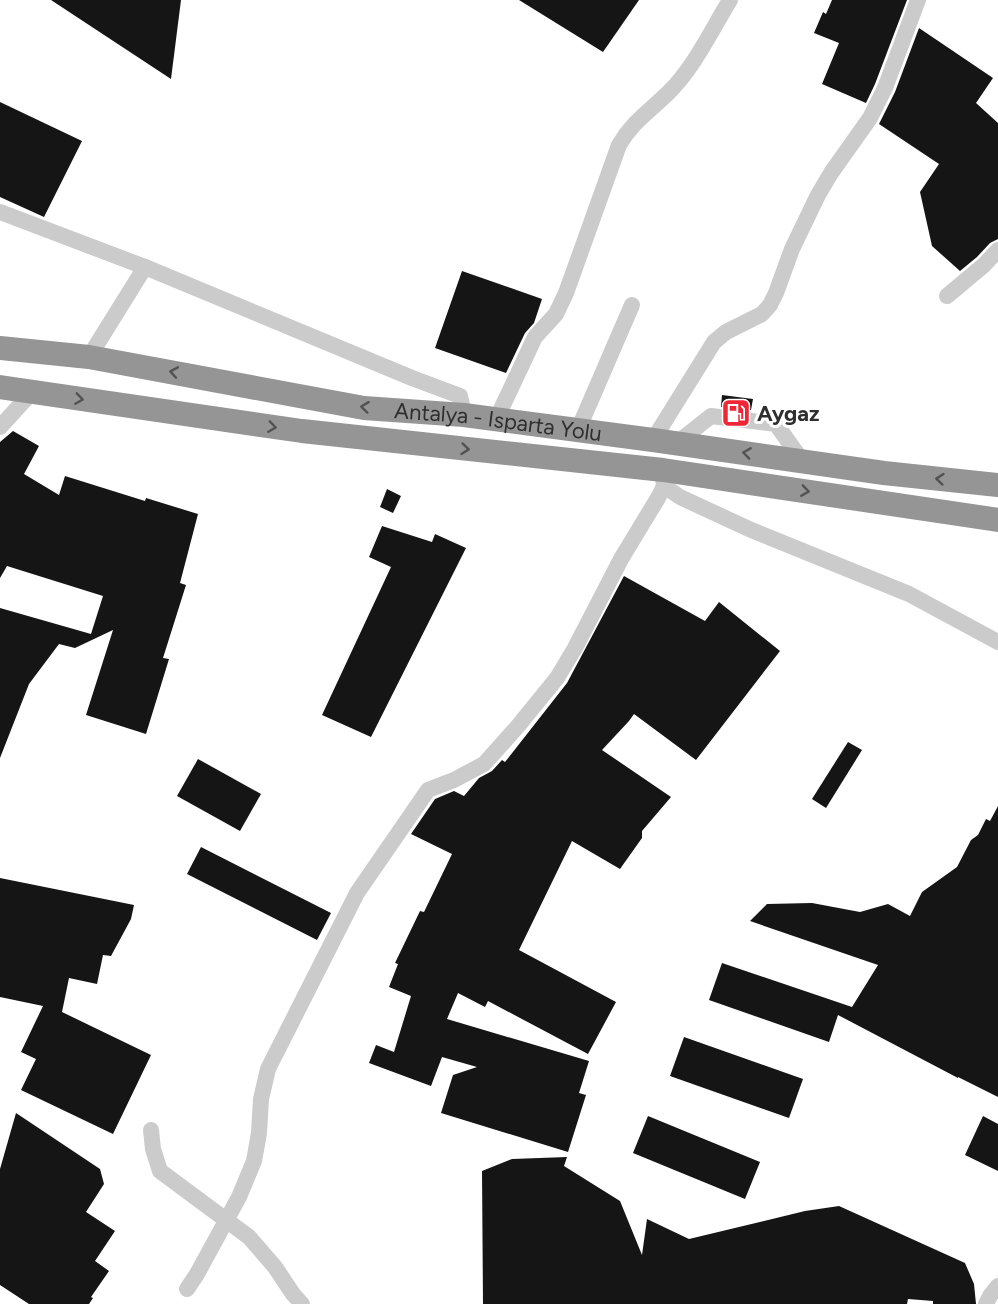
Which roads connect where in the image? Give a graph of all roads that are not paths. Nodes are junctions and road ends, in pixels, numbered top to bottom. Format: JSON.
{"nodes":[{"id":1,"x":730,"y":0,"type":"edge"},
{"id":2,"x":918,"y":0,"type":"edge"},
{"id":3,"x":0,"y":212,"type":"edge"},
{"id":4,"x":998,"y":249,"type":"edge"},
{"id":5,"x":146,"y":267,"type":"junction"},
{"id":6,"x":947,"y":296,"type":"dead end"},
{"id":7,"x":632,"y":305,"type":"dead end"},
{"id":8,"x":0,"y":348,"type":"edge"},
{"id":9,"x":89,"y":357,"type":"junction"},
{"id":10,"x":0,"y":387,"type":"edge"},
{"id":11,"x":32,"y":392,"type":"junction"},
{"id":12,"x":464,"y":415,"type":"junction"},
{"id":13,"x":496,"y":420,"type":"junction"},
{"id":14,"x":0,"y":427,"type":"edge"},
{"id":15,"x":578,"y":430,"type":"junction"},
{"id":16,"x":653,"y":440,"type":"junction"},
{"id":17,"x":677,"y":443,"type":"junction"},
{"id":18,"x":803,"y":462,"type":"junction"},
{"id":19,"x":663,"y":478,"type":"junction"},
{"id":20,"x":998,"y":485,"type":"edge"},
{"id":21,"x":998,"y":520,"type":"edge"},
{"id":22,"x":998,"y":642,"type":"edge"},
{"id":23,"x":151,"y":1130,"type":"dead end"},
{"id":24,"x":227,"y":1219,"type":"junction"},
{"id":25,"x":998,"y":1286,"type":"edge"},
{"id":26,"x":187,"y":1289,"type":"dead end"},
{"id":27,"x":302,"y":1304,"type":"edge"},
{"id":28,"x":986,"y":1304,"type":"edge"}],
"edges":[{"from":1,"to":13,"type":"street"},
{"from":2,"to":16,"type":"street"},
{"from":3,"to":5,"type":"street"},
{"from":4,"to":6,"type":"street"},
{"from":5,"to":9,"type":"street"},
{"from":5,"to":12,"type":"street"},
{"from":7,"to":15,"type":"street"},
{"from":8,"to":9,"type":"highway","name":"Antalya - Isparta Yolu"},
{"from":12,"to":9,"type":"highway","name":"Antalya - Isparta Yolu","one_way":true},
{"from":10,"to":11,"type":"highway","name":"Antalya - Isparta Yolu"},
{"from":11,"to":14,"type":"street"},
{"from":11,"to":19,"type":"highway","name":"Antalya - Isparta Yolu","one_way":true},
{"from":12,"to":13,"type":"highway","name":"Antalya - Isparta Yolu"},
{"from":13,"to":15,"type":"highway","name":"Antalya - Isparta Yolu"},
{"from":15,"to":16,"type":"highway","name":"Antalya - Isparta Yolu"},
{"from":16,"to":17,"type":"highway","name":"Antalya - Isparta Yolu"},
{"from":18,"to":17,"type":"highway","name":"Antalya - Isparta Yolu","one_way":true},
{"from":17,"to":18,"type":"street"},
{"from":20,"to":18,"type":"highway","name":"Antalya - Isparta Yolu","one_way":true},
{"from":19,"to":21,"type":"highway","name":"Antalya - Isparta Yolu","one_way":true},
{"from":19,"to":22,"type":"street"},
{"from":19,"to":24,"type":"street"},
{"from":23,"to":24,"type":"street"},
{"from":24,"to":26,"type":"street"},
{"from":24,"to":27,"type":"street"},
{"from":25,"to":28,"type":"street"}]}
